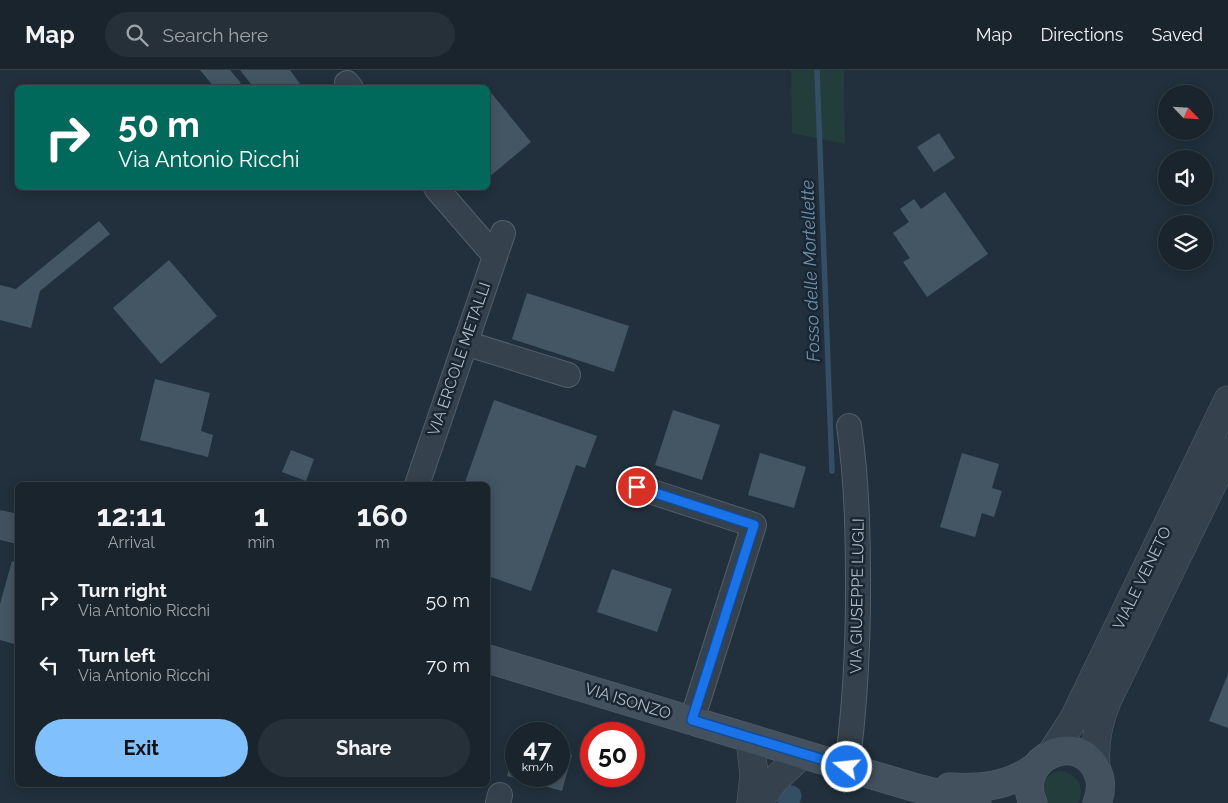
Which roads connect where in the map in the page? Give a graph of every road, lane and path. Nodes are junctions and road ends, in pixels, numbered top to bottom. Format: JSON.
{"nodes":[{"id":1,"x":438,"y":190,"type":"edge"},
{"id":2,"x":503,"y":233,"type":"dead end"},
{"id":3,"x":495,"y":256,"type":"junction"},
{"id":4,"x":464,"y":343,"type":"junction"},
{"id":5,"x":568,"y":375,"type":"dead end"},
{"id":6,"x":1228,"y":400,"type":"edge"},
{"id":7,"x":849,"y":426,"type":"dead end"},
{"id":8,"x":1228,"y":452,"type":"edge"},
{"id":9,"x":418,"y":482,"type":"edge"},
{"id":10,"x":637,"y":487,"type":"dead end"},
{"id":11,"x":0,"y":525,"type":"edge"},
{"id":12,"x":15,"y":528,"type":"edge"},
{"id":13,"x":490,"y":660,"type":"edge"},
{"id":14,"x":692,"y":720,"type":"junction"},
{"id":15,"x":750,"y":738,"type":"junction"},
{"id":16,"x":802,"y":754,"type":"junction"},
{"id":17,"x":1043,"y":761,"type":"junction"},
{"id":18,"x":847,"y":767,"type":"junction"},
{"id":19,"x":913,"y":787,"type":"junction"},
{"id":20,"x":1102,"y":790,"type":"edge"},
{"id":21,"x":751,"y":803,"type":"edge"},
{"id":22,"x":757,"y":803,"type":"edge"},
{"id":23,"x":978,"y":803,"type":"edge"},
{"id":24,"x":1033,"y":803,"type":"edge"}],
"edges":[{"from":1,"to":3,"type":"street"},
{"from":2,"to":3,"type":"street","name":"VIA ERCOLE METALLI"},
{"from":3,"to":4,"type":"street","name":"VIA ERCOLE METALLI"},
{"from":4,"to":5,"type":"street"},
{"from":4,"to":9,"type":"street","name":"VIA ERCOLE METALLI"},
{"from":6,"to":17,"type":"street","name":"VIALE VENETO"},
{"from":7,"to":18,"type":"street","name":"VIA GIUSEPPE LUGLI"},
{"from":8,"to":20,"type":"street","name":"VIALE VENETO"},
{"from":10,"to":14,"type":"street"},
{"from":11,"to":12,"type":"main road"},
{"from":13,"to":14,"type":"main road","name":"VIA ISONZO"},
{"from":14,"to":15,"type":"main road","name":"VIA ISONZO"},
{"from":15,"to":16,"type":"main road","name":"VIA ISONZO"},
{"from":15,"to":21,"type":"street"},
{"from":16,"to":18,"type":"main road","name":"VIA ISONZO"},
{"from":16,"to":22,"type":"street"},
{"from":17,"to":19,"type":"main road","name":"VIA ISONZO"},
{"from":17,"to":20,"type":"main road","name":"VIA ISONZO"},
{"from":17,"to":24,"type":"main road"},
{"from":18,"to":19,"type":"main road","name":"VIA ISONZO"},
{"from":19,"to":23,"type":"main road","name":"VIA ISONZO"}]}
